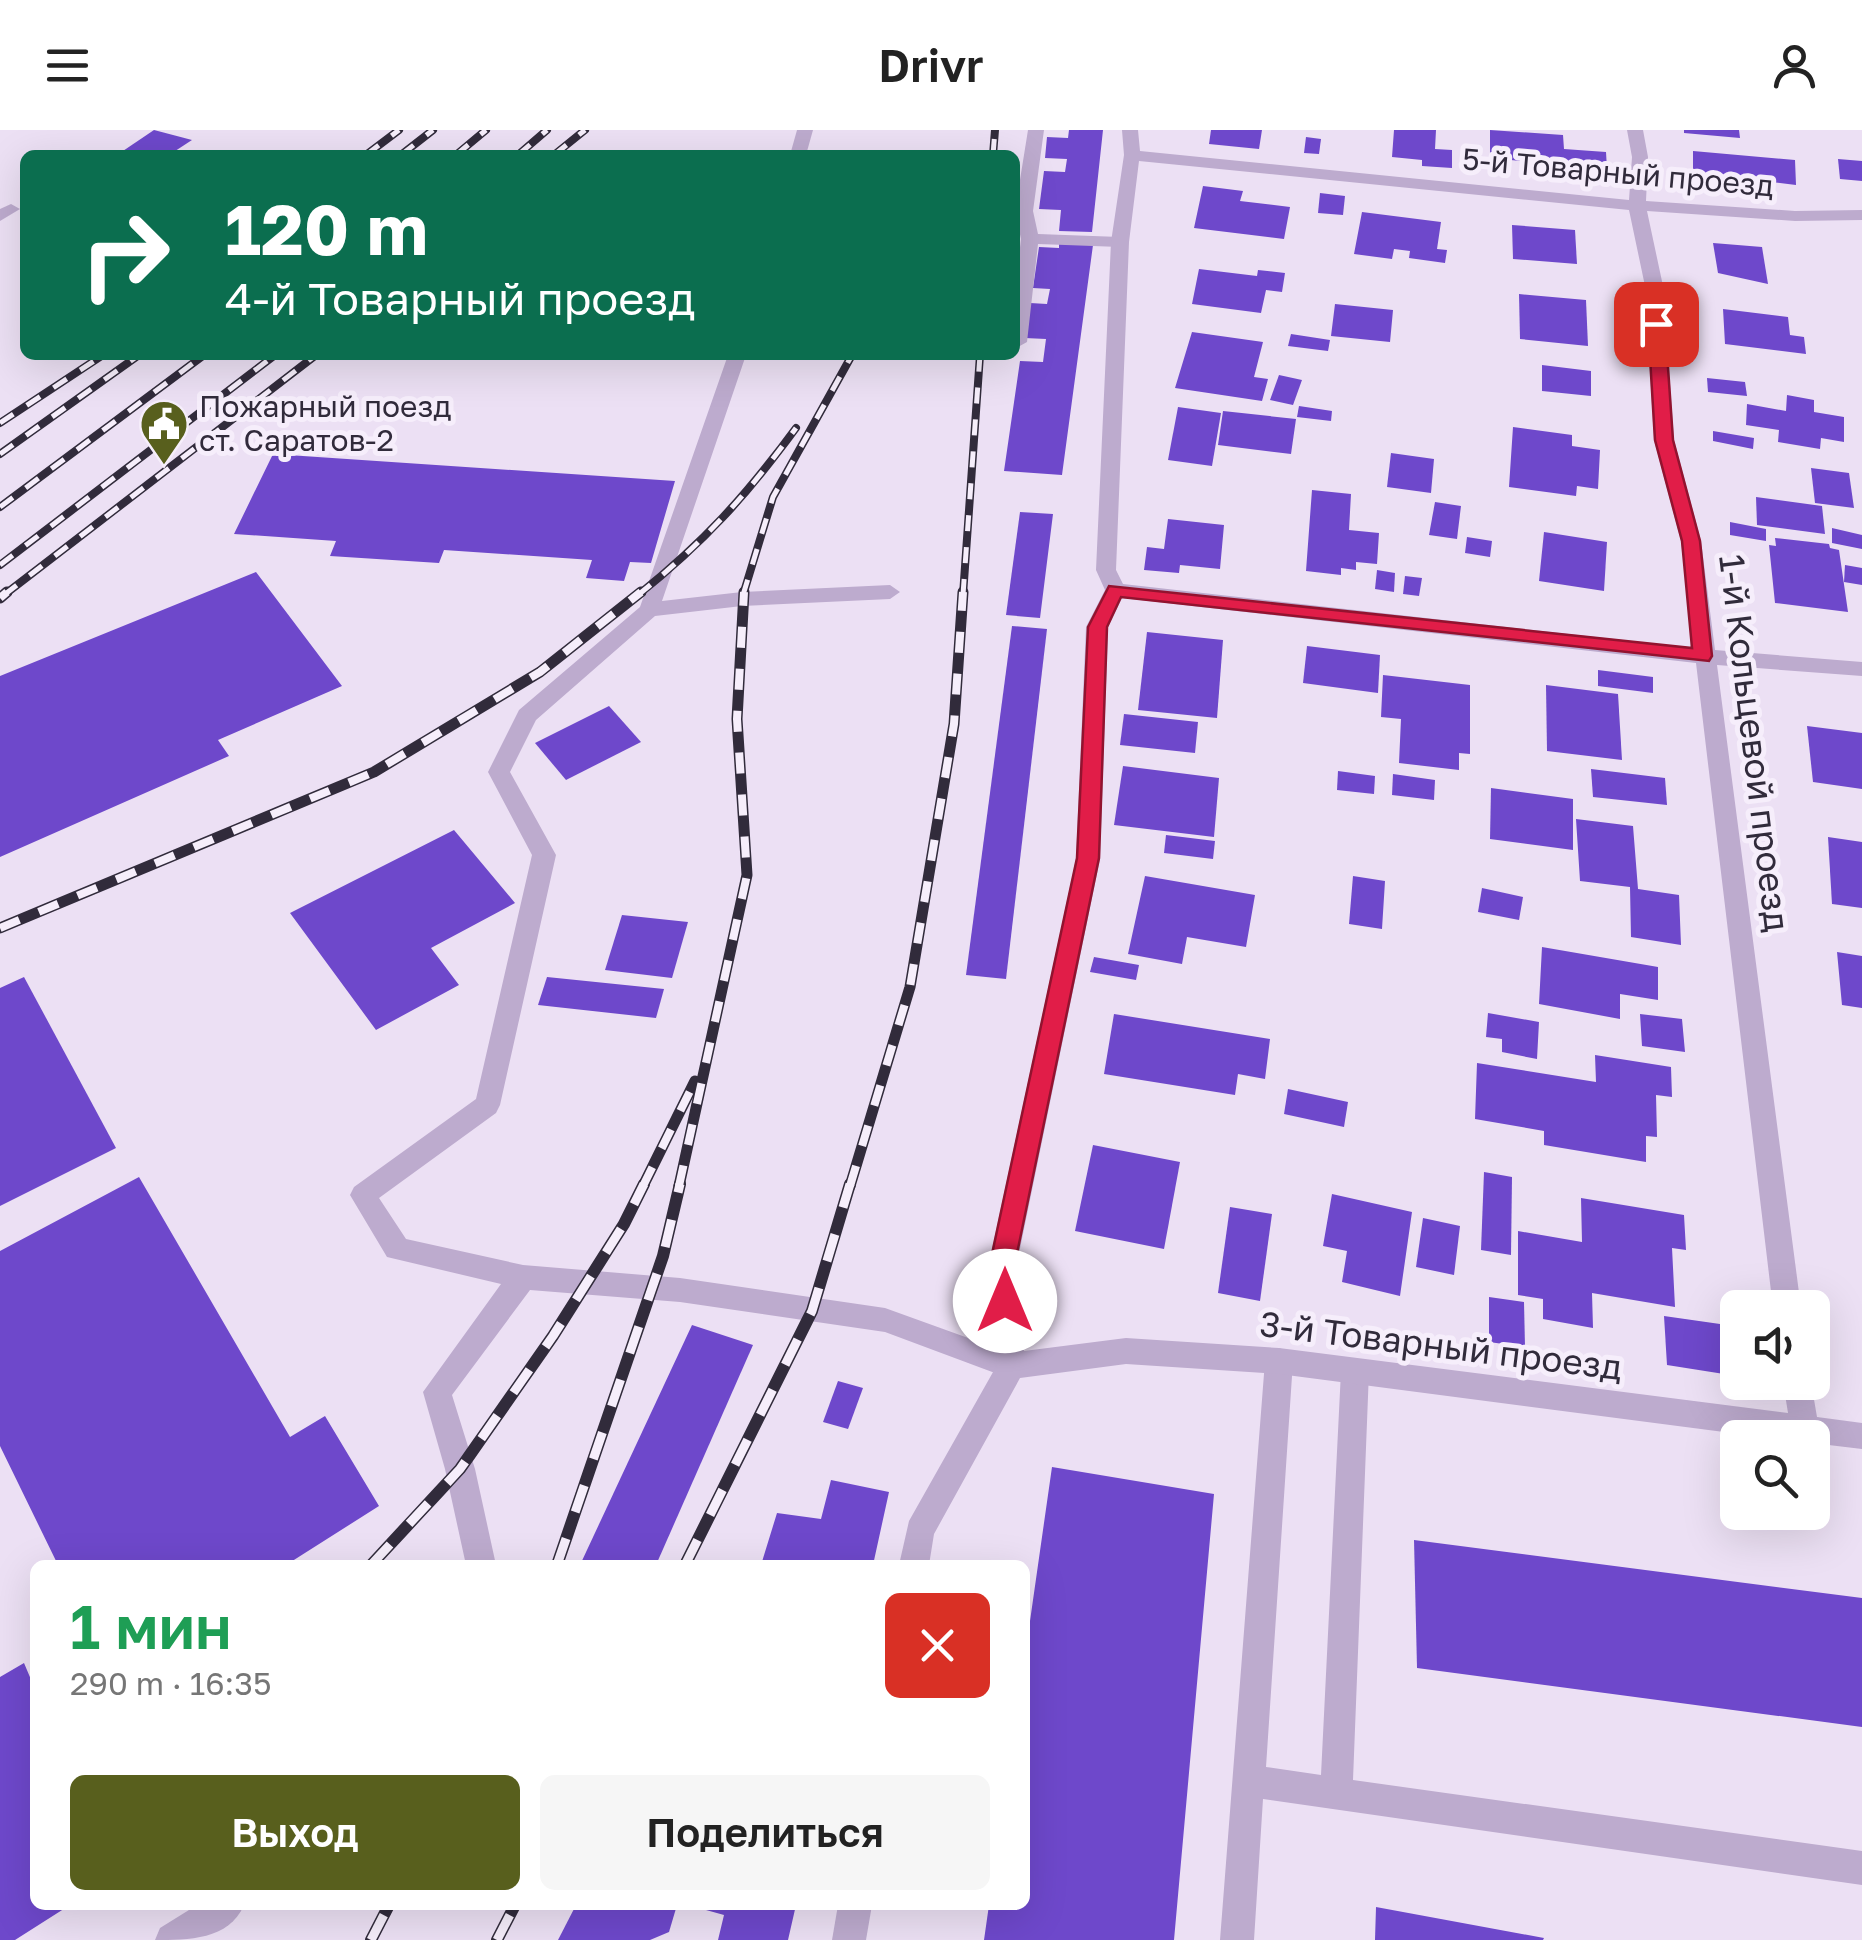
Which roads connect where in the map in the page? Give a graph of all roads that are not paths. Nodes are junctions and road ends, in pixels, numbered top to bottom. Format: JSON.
{"nodes":[{"id":1,"x":1036,"y":130,"type":"edge"},
{"id":2,"x":1635,"y":130,"type":"edge"},
{"id":3,"x":1131,"y":142,"type":"edge"},
{"id":4,"x":1638,"y":205,"type":"junction"},
{"id":5,"x":1862,"y":215,"type":"edge"},
{"id":6,"x":1030,"y":239,"type":"junction"},
{"id":7,"x":1120,"y":242,"type":"junction"},
{"id":8,"x":1020,"y":325,"type":"edge"},
{"id":9,"x":735,"y":360,"type":"edge"},
{"id":10,"x":1115,"y":590,"type":"junction"},
{"id":11,"x":890,"y":592,"type":"dead end"},
{"id":12,"x":649,"y":610,"type":"junction"},
{"id":13,"x":1702,"y":656,"type":"junction"},
{"id":14,"x":1862,"y":670,"type":"edge"},
{"id":15,"x":524,"y":1277,"type":"junction"},
{"id":16,"x":1785,"y":1290,"type":"edge"},
{"id":17,"x":1279,"y":1361,"type":"junction"},
{"id":18,"x":1011,"y":1366,"type":"junction"},
{"id":19,"x":1355,"y":1371,"type":"junction"},
{"id":20,"x":1735,"y":1420,"type":"edge"},
{"id":21,"x":1830,"y":1432,"type":"edge"},
{"id":22,"x":1862,"y":1436,"type":"edge"},
{"id":23,"x":481,"y":1560,"type":"edge"},
{"id":24,"x":915,"y":1560,"type":"edge"},
{"id":25,"x":1249,"y":1782,"type":"junction"},
{"id":26,"x":1336,"y":1793,"type":"junction"},
{"id":27,"x":1862,"y":1868,"type":"edge"},
{"id":28,"x":219,"y":1910,"type":"edge"},
{"id":29,"x":854,"y":1910,"type":"edge"},
{"id":30,"x":172,"y":1940,"type":"edge"},
{"id":31,"x":849,"y":1940,"type":"edge"},
{"id":32,"x":1237,"y":1940,"type":"edge"}],
"edges":[{"from":1,"to":6,"type":"street"},
{"from":2,"to":4,"type":"street","name":"1-й Кольцевой проезд"},
{"from":3,"to":4,"type":"street","name":"5-й Товарный проезд"},
{"from":3,"to":7,"type":"street"},
{"from":4,"to":5,"type":"street","name":"5-й Товарный проезд"},
{"from":4,"to":13,"type":"street","name":"1-й Кольцевой проезд"},
{"from":6,"to":7,"type":"street"},
{"from":6,"to":8,"type":"street"},
{"from":7,"to":10,"type":"street"},
{"from":9,"to":12,"type":"street"},
{"from":10,"to":13,"type":"street"},
{"from":10,"to":18,"type":"street"},
{"from":11,"to":12,"type":"street"},
{"from":12,"to":15,"type":"street"},
{"from":13,"to":14,"type":"street"},
{"from":13,"to":16,"type":"street","name":"1-й Кольцевой проезд"},
{"from":15,"to":18,"type":"street"},
{"from":15,"to":23,"type":"street"},
{"from":17,"to":18,"type":"street","name":"3-й Товарный проезд"},
{"from":17,"to":19,"type":"street","name":"3-й Товарный проезд"},
{"from":17,"to":25,"type":"street"},
{"from":18,"to":24,"type":"street"},
{"from":19,"to":20,"type":"street","name":"3-й Товарный проезд"},
{"from":19,"to":26,"type":"street"},
{"from":21,"to":22,"type":"street","name":"3-й Товарный проезд"},
{"from":25,"to":26,"type":"street"},
{"from":25,"to":32,"type":"street"},
{"from":26,"to":27,"type":"street"},
{"from":28,"to":30,"type":"street"},
{"from":29,"to":31,"type":"street"}]}
